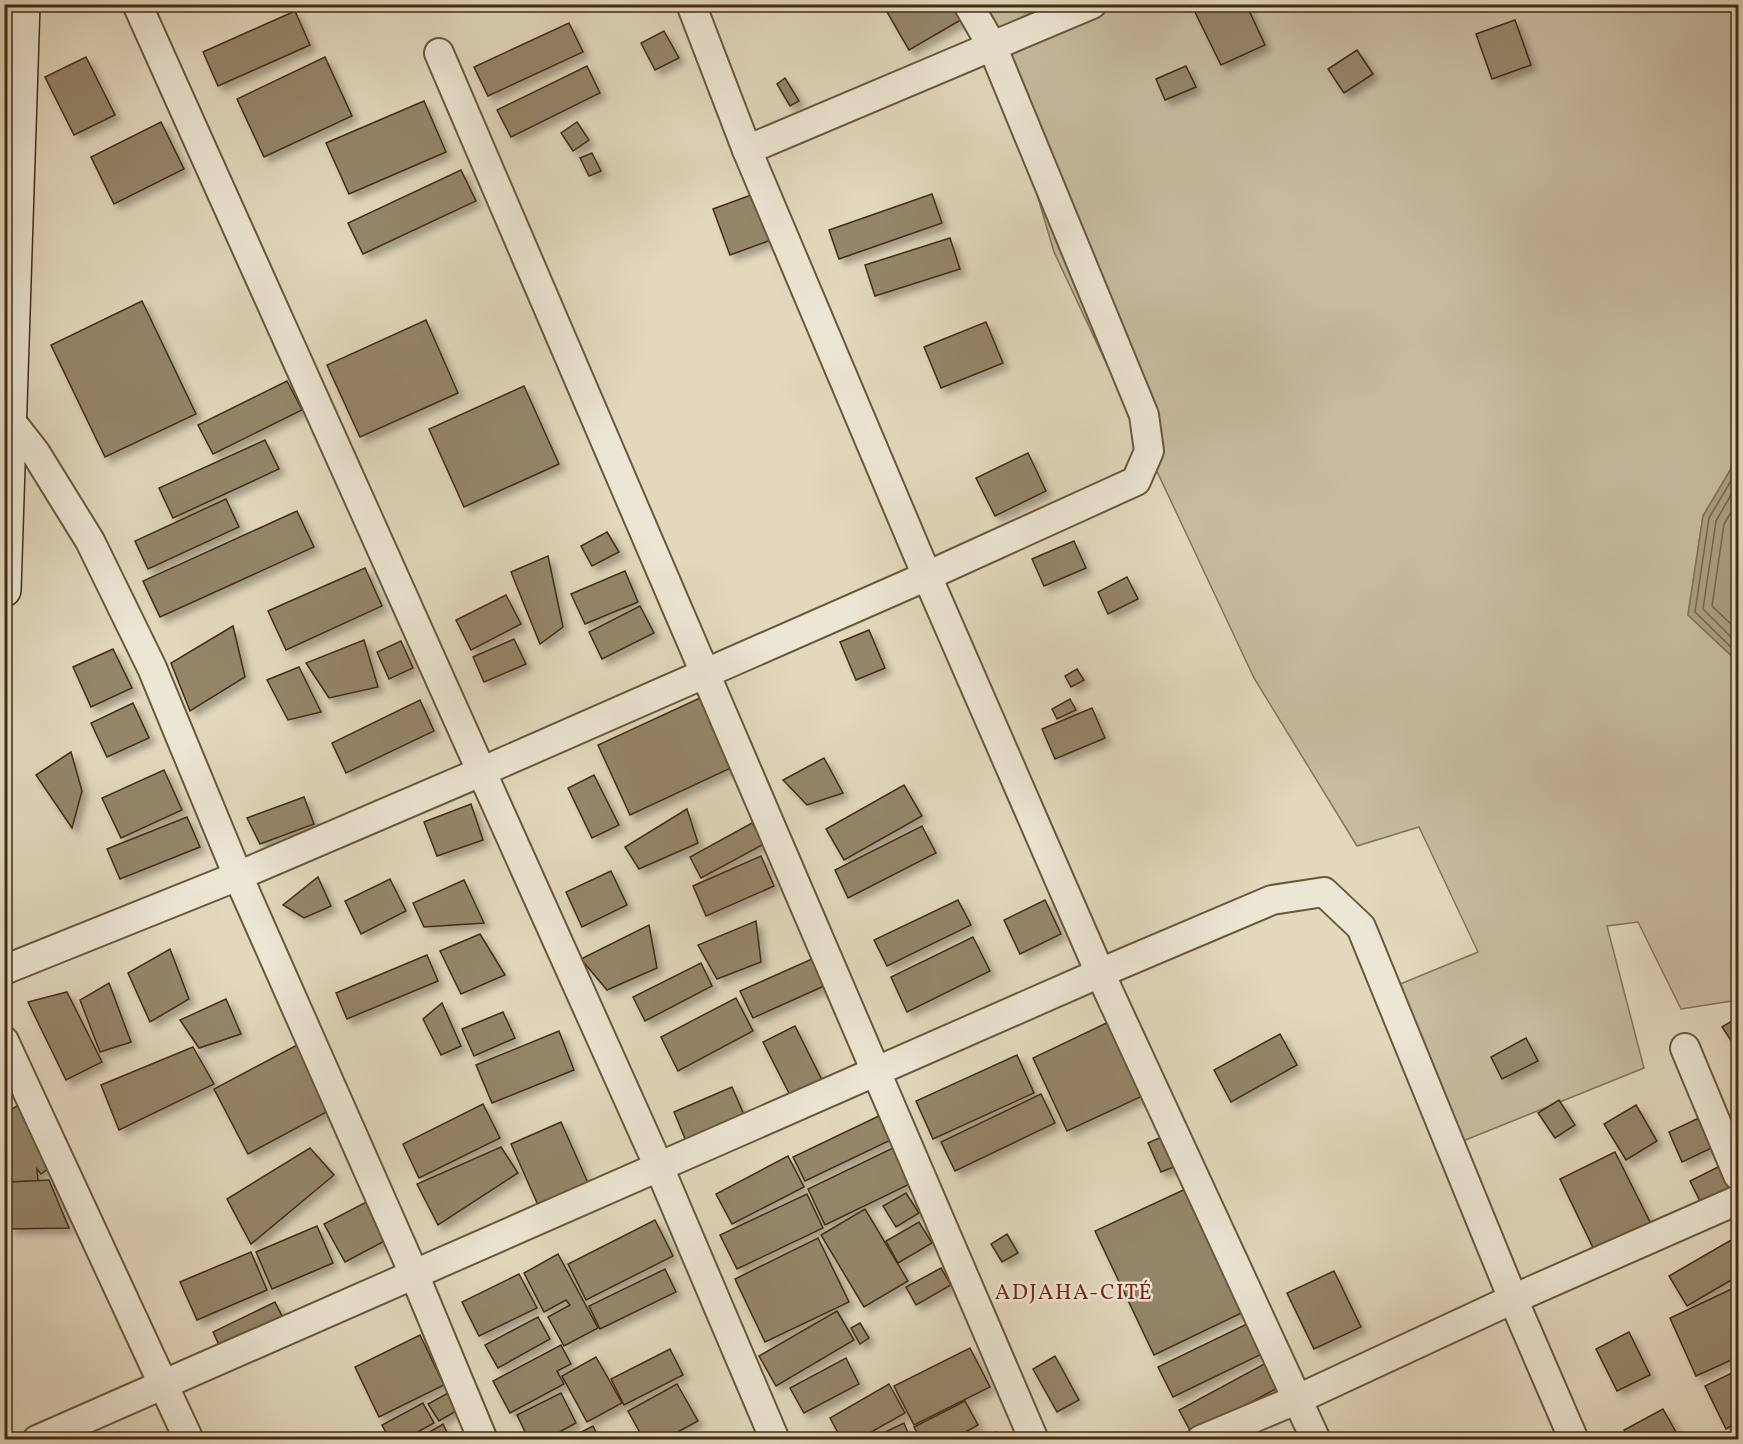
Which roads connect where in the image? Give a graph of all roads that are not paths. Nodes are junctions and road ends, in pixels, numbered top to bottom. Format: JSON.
{"nodes":[{"id":1,"x":23,"y":4,"type":"edge"},
{"id":2,"x":137,"y":4,"type":"edge"},
{"id":3,"x":691,"y":4,"type":"edge"},
{"id":4,"x":968,"y":4,"type":"edge"},
{"id":5,"x":1092,"y":4,"type":"edge"},
{"id":6,"x":992,"y":46,"type":"junction"},
{"id":7,"x":439,"y":53,"type":"dead end"},
{"id":8,"x":747,"y":150,"type":"junction"},
{"id":9,"x":10,"y":420,"type":"junction"},
{"id":10,"x":927,"y":576,"type":"junction"},
{"id":11,"x":4,"y":590,"type":"edge"},
{"id":12,"x":705,"y":673,"type":"junction"},
{"id":13,"x":483,"y":771,"type":"junction"},
{"id":14,"x":238,"y":876,"type":"junction"},
{"id":15,"x":4,"y":970,"type":"edge"},
{"id":16,"x":1100,"y":973,"type":"junction"},
{"id":17,"x":4,"y":1041,"type":"edge"},
{"id":18,"x":1685,"y":1048,"type":"dead end"},
{"id":19,"x":876,"y":1072,"type":"junction"},
{"id":20,"x":659,"y":1167,"type":"junction"},
{"id":21,"x":1738,"y":1175,"type":"edge"},
{"id":22,"x":1738,"y":1200,"type":"edge"},
{"id":23,"x":414,"y":1274,"type":"junction"},
{"id":24,"x":1513,"y":1299,"type":"junction"},
{"id":25,"x":163,"y":1384,"type":"junction"},
{"id":26,"x":1298,"y":1399,"type":"junction"},
{"id":27,"x":37,"y":1440,"type":"edge"},
{"id":28,"x":189,"y":1440,"type":"edge"},
{"id":29,"x":483,"y":1440,"type":"edge"},
{"id":30,"x":775,"y":1440,"type":"edge"},
{"id":31,"x":1034,"y":1440,"type":"edge"},
{"id":32,"x":1201,"y":1440,"type":"edge"},
{"id":33,"x":1316,"y":1440,"type":"edge"},
{"id":34,"x":1574,"y":1440,"type":"edge"}],
"edges":[{"from":1,"to":9,"type":"main road"},
{"from":2,"to":13,"type":"street"},
{"from":3,"to":8,"type":"street"},
{"from":4,"to":6,"type":"street"},
{"from":5,"to":6,"type":"street"},
{"from":6,"to":8,"type":"street"},
{"from":6,"to":10,"type":"street"},
{"from":7,"to":12,"type":"street"},
{"from":8,"to":10,"type":"street"},
{"from":9,"to":11,"type":"main road"},
{"from":9,"to":14,"type":"street"},
{"from":10,"to":12,"type":"street"},
{"from":10,"to":16,"type":"street"},
{"from":12,"to":13,"type":"street"},
{"from":12,"to":19,"type":"street"},
{"from":13,"to":14,"type":"street"},
{"from":13,"to":20,"type":"street"},
{"from":14,"to":15,"type":"street"},
{"from":14,"to":23,"type":"street"},
{"from":16,"to":19,"type":"street"},
{"from":16,"to":24,"type":"street"},
{"from":16,"to":26,"type":"street"},
{"from":17,"to":25,"type":"street"},
{"from":18,"to":21,"type":"street"},
{"from":19,"to":20,"type":"street"},
{"from":19,"to":31,"type":"street"},
{"from":20,"to":23,"type":"street"},
{"from":20,"to":30,"type":"street"},
{"from":22,"to":24,"type":"street"},
{"from":23,"to":25,"type":"street"},
{"from":23,"to":29,"type":"street"},
{"from":24,"to":26,"type":"street"},
{"from":24,"to":34,"type":"street"},
{"from":25,"to":27,"type":"street"},
{"from":25,"to":28,"type":"street"},
{"from":26,"to":32,"type":"street"},
{"from":26,"to":33,"type":"street"}]}
